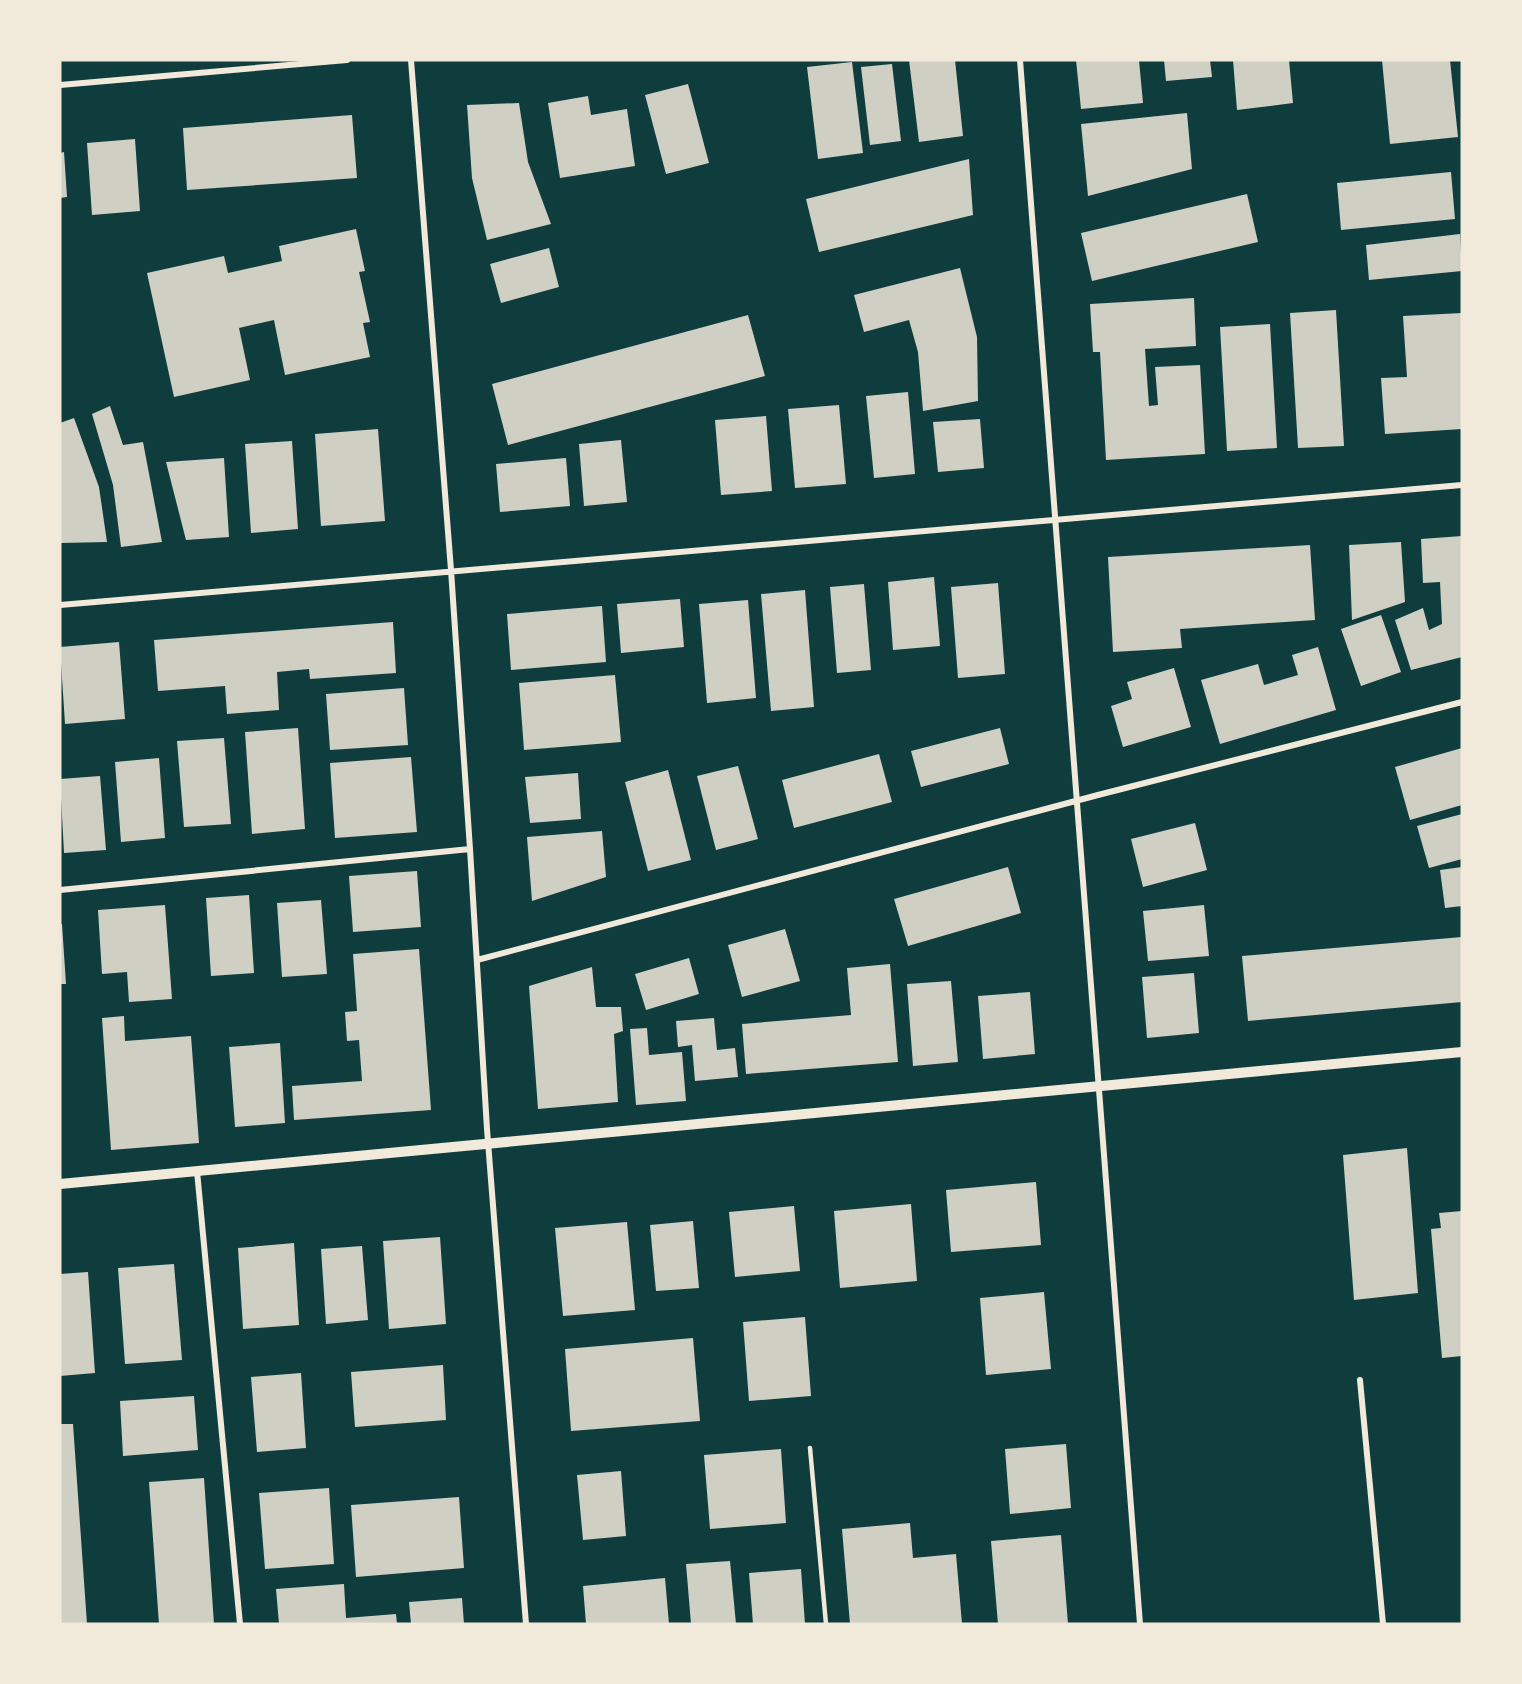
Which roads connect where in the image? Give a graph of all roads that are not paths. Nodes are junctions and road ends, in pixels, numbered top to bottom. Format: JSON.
{"nodes":[{"id":1,"x":347,"y":60,"type":"edge"},
{"id":2,"x":411,"y":60,"type":"edge"},
{"id":3,"x":1020,"y":60,"type":"edge"},
{"id":4,"x":60,"y":85,"type":"edge"},
{"id":5,"x":1462,"y":485,"type":"edge"},
{"id":6,"x":1055,"y":520,"type":"junction"},
{"id":7,"x":451,"y":570,"type":"junction"},
{"id":8,"x":60,"y":604,"type":"edge"},
{"id":9,"x":1462,"y":702,"type":"edge"},
{"id":10,"x":1077,"y":800,"type":"junction"},
{"id":11,"x":470,"y":849,"type":"junction"},
{"id":12,"x":60,"y":890,"type":"edge"},
{"id":13,"x":477,"y":960,"type":"junction"},
{"id":14,"x":1462,"y":1052,"type":"edge"},
{"id":15,"x":1098,"y":1087,"type":"junction"},
{"id":16,"x":489,"y":1144,"type":"junction"},
{"id":17,"x":197,"y":1171,"type":"junction"},
{"id":18,"x":60,"y":1184,"type":"edge"},
{"id":19,"x":1360,"y":1380,"type":"dead end"},
{"id":20,"x":810,"y":1448,"type":"dead end"},
{"id":21,"x":240,"y":1624,"type":"edge"},
{"id":22,"x":526,"y":1624,"type":"edge"},
{"id":23,"x":826,"y":1624,"type":"edge"},
{"id":24,"x":1140,"y":1624,"type":"edge"},
{"id":25,"x":1383,"y":1624,"type":"edge"}],
"edges":[{"from":1,"to":4,"type":"street"},
{"from":2,"to":7,"type":"street"},
{"from":3,"to":6,"type":"street"},
{"from":5,"to":6,"type":"street"},
{"from":6,"to":7,"type":"street"},
{"from":6,"to":10,"type":"street"},
{"from":7,"to":8,"type":"street"},
{"from":7,"to":11,"type":"street"},
{"from":9,"to":10,"type":"street"},
{"from":10,"to":13,"type":"street"},
{"from":10,"to":15,"type":"street"},
{"from":11,"to":12,"type":"street"},
{"from":11,"to":13,"type":"street"},
{"from":13,"to":16,"type":"street"},
{"from":14,"to":15,"type":"street"},
{"from":15,"to":16,"type":"street"},
{"from":15,"to":24,"type":"street"},
{"from":16,"to":17,"type":"street"},
{"from":16,"to":22,"type":"street"},
{"from":17,"to":18,"type":"street"},
{"from":17,"to":21,"type":"street"},
{"from":19,"to":25,"type":"street"},
{"from":20,"to":23,"type":"lane"}]}
